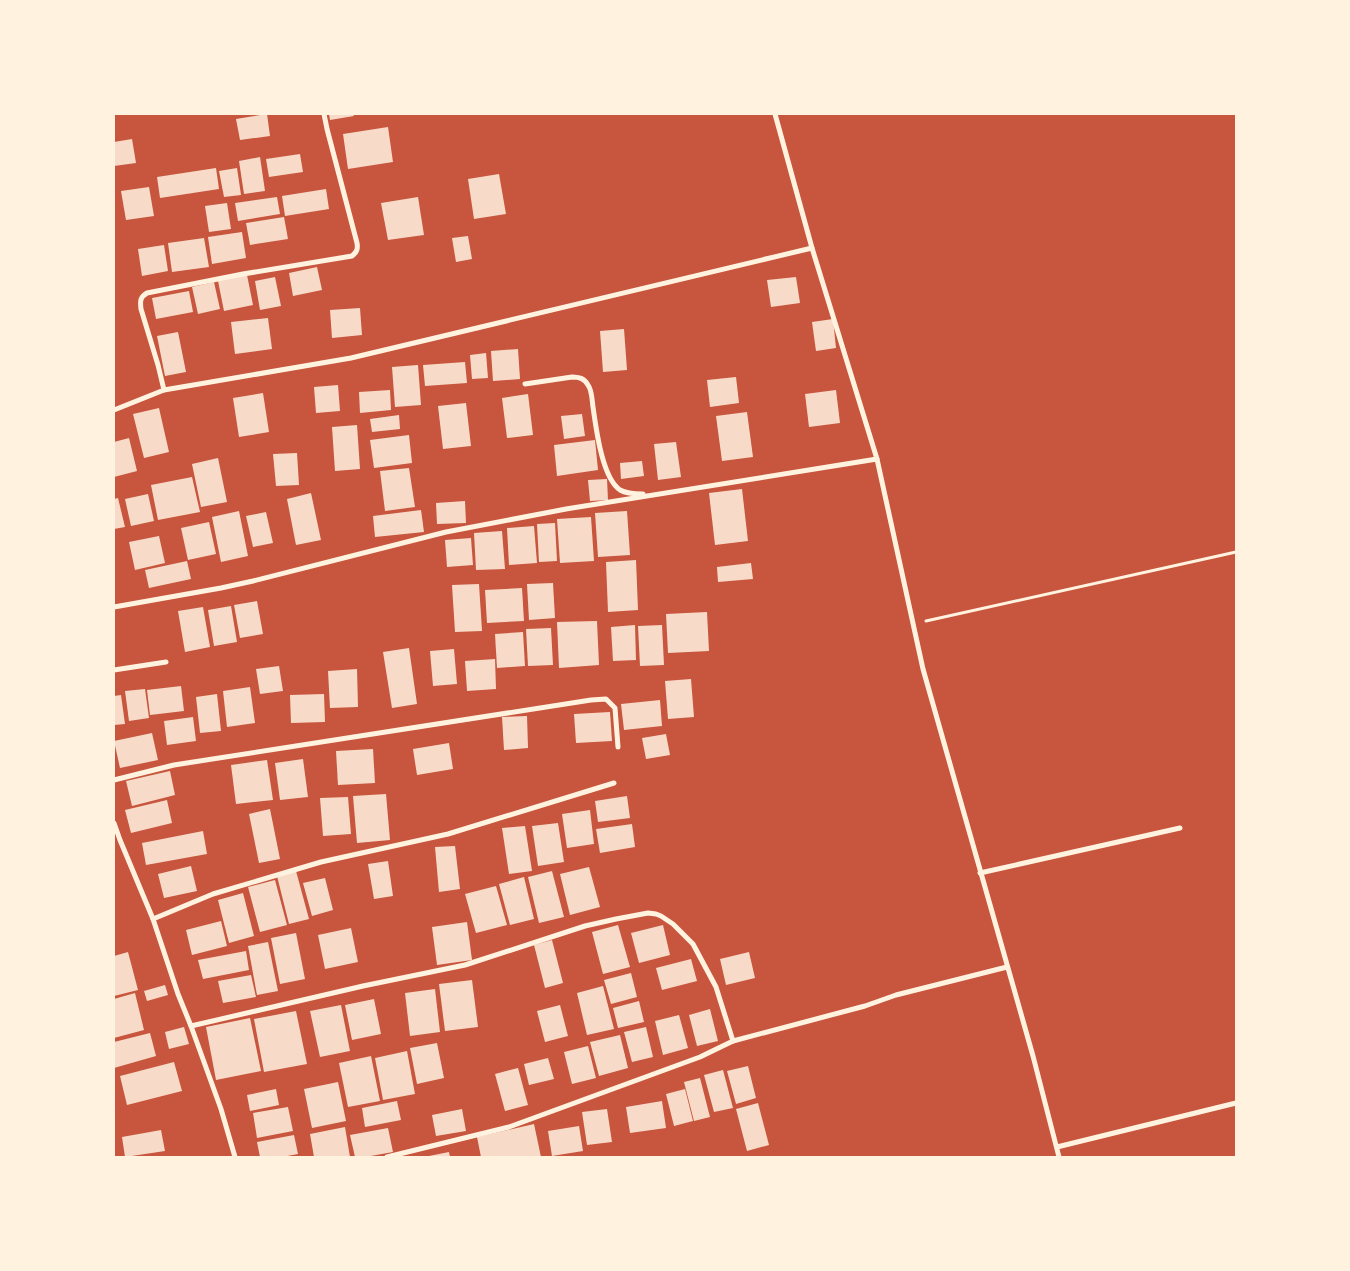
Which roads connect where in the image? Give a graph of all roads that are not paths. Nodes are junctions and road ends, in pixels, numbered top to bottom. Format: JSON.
{"nodes":[{"id":1,"x":324,"y":114,"type":"edge"},
{"id":2,"x":776,"y":114,"type":"edge"},
{"id":3,"x":812,"y":248,"type":"junction"},
{"id":4,"x":525,"y":384,"type":"dead end"},
{"id":5,"x":164,"y":390,"type":"junction"},
{"id":6,"x":114,"y":410,"type":"edge"},
{"id":7,"x":877,"y":459,"type":"junction"},
{"id":8,"x":652,"y":495,"type":"junction"},
{"id":9,"x":114,"y":607,"type":"edge"},
{"id":10,"x":166,"y":662,"type":"dead end"},
{"id":11,"x":114,"y":670,"type":"edge"},
{"id":12,"x":618,"y":746,"type":"dead end"},
{"id":13,"x":114,"y":780,"type":"edge"},
{"id":14,"x":614,"y":783,"type":"dead end"},
{"id":15,"x":114,"y":823,"type":"edge"},
{"id":16,"x":1180,"y":828,"type":"dead end"},
{"id":17,"x":117,"y":841,"type":"edge"},
{"id":18,"x":980,"y":873,"type":"junction"},
{"id":19,"x":153,"y":919,"type":"junction"},
{"id":20,"x":1007,"y":967,"type":"junction"},
{"id":21,"x":191,"y":1026,"type":"junction"},
{"id":22,"x":733,"y":1041,"type":"junction"},
{"id":23,"x":1236,"y":1103,"type":"edge"},
{"id":24,"x":1057,"y":1147,"type":"junction"},
{"id":25,"x":235,"y":1157,"type":"edge"},
{"id":26,"x":387,"y":1157,"type":"edge"},
{"id":27,"x":1059,"y":1157,"type":"edge"}],
"edges":[{"from":1,"to":5,"type":"street"},
{"from":2,"to":3,"type":"street"},
{"from":3,"to":5,"type":"street"},
{"from":3,"to":7,"type":"street"},
{"from":4,"to":8,"type":"street"},
{"from":5,"to":6,"type":"street"},
{"from":7,"to":8,"type":"street"},
{"from":7,"to":18,"type":"street"},
{"from":8,"to":9,"type":"street"},
{"from":10,"to":11,"type":"street"},
{"from":12,"to":13,"type":"street"},
{"from":14,"to":19,"type":"street"},
{"from":15,"to":17,"type":"street"},
{"from":16,"to":18,"type":"street"},
{"from":17,"to":19,"type":"street"},
{"from":18,"to":20,"type":"street"},
{"from":19,"to":21,"type":"street"},
{"from":20,"to":22,"type":"street"},
{"from":20,"to":24,"type":"street"},
{"from":21,"to":22,"type":"street"},
{"from":21,"to":25,"type":"street"},
{"from":22,"to":26,"type":"street"},
{"from":23,"to":24,"type":"street"},
{"from":24,"to":27,"type":"street"}]}
